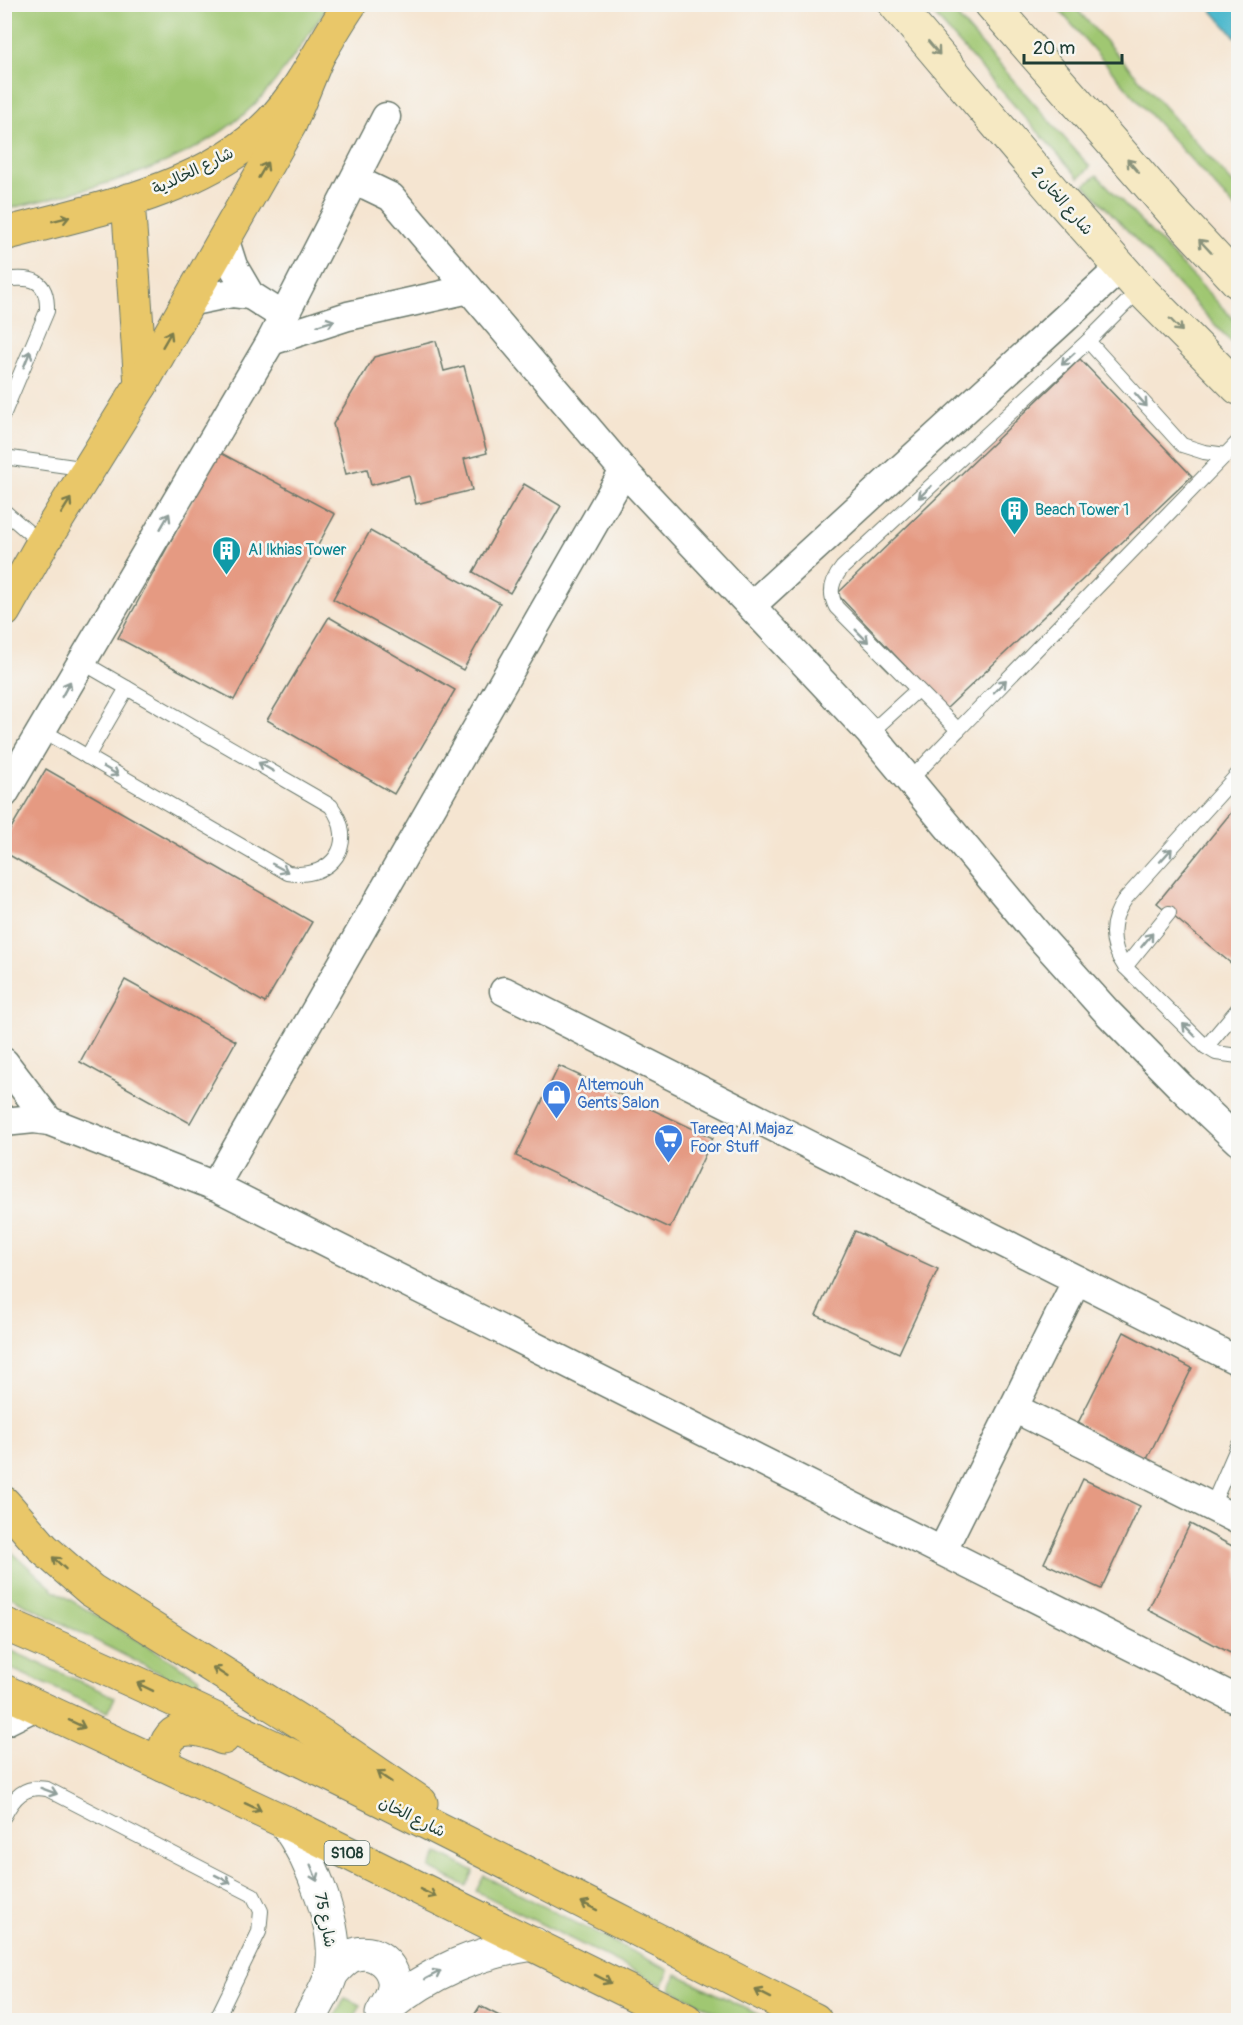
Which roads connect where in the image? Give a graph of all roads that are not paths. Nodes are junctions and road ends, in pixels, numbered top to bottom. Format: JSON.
{"nodes":[{"id":1,"x":350,"y":4,"type":"edge"},
{"id":2,"x":895,"y":4,"type":"edge"},
{"id":3,"x":991,"y":4,"type":"edge"},
{"id":4,"x":317,"y":58,"type":"junction"},
{"id":5,"x":386,"y":117,"type":"dead end"},
{"id":6,"x":353,"y":183,"type":"junction"},
{"id":7,"x":128,"y":200,"type":"junction"},
{"id":8,"x":4,"y":234,"type":"edge"},
{"id":9,"x":224,"y":238,"type":"junction"},
{"id":10,"x":1131,"y":278,"type":"junction"},
{"id":11,"x":4,"y":280,"type":"edge"},
{"id":12,"x":1239,"y":282,"type":"edge"},
{"id":13,"x":469,"y":289,"type":"junction"},
{"id":14,"x":250,"y":295,"type":"junction"},
{"id":15,"x":188,"y":302,"type":"junction"},
{"id":16,"x":277,"y":328,"type":"junction"},
{"id":17,"x":1088,"y":341,"type":"junction"},
{"id":18,"x":141,"y":385,"type":"junction"},
{"id":19,"x":1239,"y":388,"type":"edge"},
{"id":20,"x":4,"y":413,"type":"edge"},
{"id":21,"x":1239,"y":442,"type":"edge"},
{"id":22,"x":1226,"y":455,"type":"junction"},
{"id":23,"x":4,"y":457,"type":"edge"},
{"id":24,"x":88,"y":470,"type":"junction"},
{"id":25,"x":624,"y":471,"type":"junction"},
{"id":26,"x":4,"y":511,"type":"edge"},
{"id":27,"x":42,"y":544,"type":"junction"},
{"id":28,"x":751,"y":606,"type":"junction"},
{"id":29,"x":4,"y":611,"type":"edge"},
{"id":30,"x":82,"y":662,"type":"junction"},
{"id":31,"x":127,"y":688,"type":"junction"},
{"id":32,"x":916,"y":691,"type":"junction"},
{"id":33,"x":958,"y":730,"type":"junction"},
{"id":34,"x":43,"y":731,"type":"junction"},
{"id":35,"x":870,"y":733,"type":"junction"},
{"id":36,"x":87,"y":757,"type":"junction"},
{"id":37,"x":1239,"y":774,"type":"edge"},
{"id":38,"x":911,"y":779,"type":"junction"},
{"id":39,"x":4,"y":794,"type":"edge"},
{"id":40,"x":1169,"y":913,"type":"dead end"},
{"id":41,"x":1125,"y":967,"type":"junction"},
{"id":42,"x":504,"y":991,"type":"dead end"},
{"id":43,"x":1239,"y":1009,"type":"edge"},
{"id":44,"x":1206,"y":1047,"type":"junction"},
{"id":45,"x":1239,"y":1056,"type":"edge"},
{"id":46,"x":4,"y":1062,"type":"edge"},
{"id":47,"x":49,"y":1121,"type":"junction"},
{"id":48,"x":4,"y":1122,"type":"edge"},
{"id":49,"x":1239,"y":1141,"type":"edge"},
{"id":50,"x":215,"y":1186,"type":"junction"},
{"id":51,"x":1077,"y":1280,"type":"junction"},
{"id":52,"x":1239,"y":1361,"type":"edge"},
{"id":53,"x":1014,"y":1408,"type":"junction"},
{"id":54,"x":1239,"y":1446,"type":"edge"},
{"id":55,"x":4,"y":1503,"type":"edge"},
{"id":56,"x":1212,"y":1506,"type":"junction"},
{"id":57,"x":1239,"y":1520,"type":"edge"},
{"id":58,"x":942,"y":1551,"type":"junction"},
{"id":59,"x":4,"y":1605,"type":"edge"},
{"id":60,"x":4,"y":1624,"type":"edge"},
{"id":61,"x":89,"y":1660,"type":"junction"},
{"id":62,"x":4,"y":1691,"type":"edge"},
{"id":63,"x":1239,"y":1700,"type":"edge"},
{"id":64,"x":36,"y":1706,"type":"junction"},
{"id":65,"x":4,"y":1722,"type":"edge"},
{"id":66,"x":163,"y":1765,"type":"junction"},
{"id":67,"x":350,"y":1786,"type":"junction"},
{"id":68,"x":4,"y":1816,"type":"edge"},
{"id":69,"x":285,"y":1822,"type":"junction"},
{"id":70,"x":481,"y":1851,"type":"junction"},
{"id":71,"x":534,"y":1944,"type":"junction"},
{"id":72,"x":331,"y":1974,"type":"junction"},
{"id":73,"x":382,"y":2014,"type":"edge"},
{"id":74,"x":216,"y":2020,"type":"edge"},
{"id":75,"x":309,"y":2020,"type":"edge"},
{"id":76,"x":686,"y":2020,"type":"edge"},
{"id":77,"x":815,"y":2020,"type":"edge"}],
"edges":[{"from":1,"to":4,"type":"main road","name":"شارع الخالدية"},
{"from":2,"to":10,"type":"main road","name":"شارع الخان 2","one_way":true},
{"from":12,"to":3,"type":"main road","one_way":true},
{"from":4,"to":7,"type":"main road","name":"شارع الخالدية"},
{"from":9,"to":4,"type":"main road","one_way":true},
{"from":5,"to":6,"type":"street"},
{"from":6,"to":13,"type":"street"},
{"from":6,"to":16,"type":"street"},
{"from":8,"to":7,"type":"main road","name":"شارع الخالدية","one_way":true},
{"from":7,"to":18,"type":"main road"},
{"from":9,"to":14,"type":"street"},
{"from":9,"to":15,"type":"main road"},
{"from":10,"to":17,"type":"lane"},
{"from":10,"to":19,"type":"main road","name":"شارع الخان 2","one_way":true},
{"from":10,"to":28,"type":"street"},
{"from":20,"to":11,"type":"lane","one_way":true},
{"from":16,"to":13,"type":"street","one_way":true},
{"from":13,"to":25,"type":"street"},
{"from":14,"to":15,"type":"street"},
{"from":14,"to":16,"type":"street"},
{"from":18,"to":15,"type":"main road","one_way":true},
{"from":30,"to":16,"type":"street","one_way":true},
{"from":17,"to":22,"type":"lane","one_way":true},
{"from":17,"to":32,"type":"lane","one_way":true},
{"from":18,"to":24,"type":"main road"},
{"from":21,"to":22,"type":"lane"},
{"from":33,"to":22,"type":"lane","one_way":true},
{"from":23,"to":24,"type":"lane"},
{"from":27,"to":24,"type":"main road","one_way":true},
{"from":25,"to":28,"type":"street"},
{"from":25,"to":50,"type":"street"},
{"from":26,"to":27,"type":"lane"},
{"from":27,"to":29,"type":"main road"},
{"from":28,"to":35,"type":"street"},
{"from":30,"to":31,"type":"lane"},
{"from":34,"to":30,"type":"street","one_way":true},
{"from":31,"to":36,"type":"lane"},
{"from":36,"to":31,"type":"lane","one_way":true},
{"from":32,"to":33,"type":"lane"},
{"from":32,"to":35,"type":"lane"},
{"from":33,"to":38,"type":"lane"},
{"from":34,"to":36,"type":"lane"},
{"from":34,"to":39,"type":"street"},
{"from":35,"to":38,"type":"street"},
{"from":41,"to":37,"type":"lane","one_way":true},
{"from":38,"to":49,"type":"street"},
{"from":41,"to":40,"type":"lane","one_way":true},
{"from":44,"to":41,"type":"lane","one_way":true},
{"from":42,"to":51,"type":"street"},
{"from":43,"to":44,"type":"lane"},
{"from":44,"to":45,"type":"lane"},
{"from":46,"to":47,"type":"street"},
{"from":47,"to":48,"type":"street"},
{"from":47,"to":50,"type":"street"},
{"from":50,"to":58,"type":"street"},
{"from":51,"to":52,"type":"street"},
{"from":51,"to":53,"type":"street"},
{"from":53,"to":56,"type":"street"},
{"from":53,"to":58,"type":"street"},
{"from":54,"to":56,"type":"lane"},
{"from":70,"to":55,"type":"main road","one_way":true},
{"from":56,"to":57,"type":"street"},
{"from":58,"to":63,"type":"street"},
{"from":59,"to":61,"type":"main road"},
{"from":60,"to":61,"type":"main road","name":"شارع الخان"},
{"from":67,"to":61,"type":"main road","name":"شارع الخان","one_way":true},
{"from":62,"to":64,"type":"main road","number":"S108"},
{"from":64,"to":65,"type":"street"},
{"from":64,"to":66,"type":"main road","number":"S108","one_way":true},
{"from":66,"to":67,"type":"main road"},
{"from":66,"to":69,"type":"main road","number":"S108","one_way":true},
{"from":67,"to":70,"type":"main road","name":"شارع الخان"},
{"from":68,"to":74,"type":"lane","one_way":true},
{"from":69,"to":71,"type":"main road","number":"S108","one_way":true},
{"from":69,"to":72,"type":"street","name":"شارع 75","one_way":true},
{"from":77,"to":70,"type":"main road","name":"شارع الخان","one_way":true},
{"from":73,"to":71,"type":"street","one_way":true},
{"from":71,"to":76,"type":"main road","number":"S108","one_way":true},
{"from":72,"to":73,"type":"street"},
{"from":72,"to":75,"type":"street","name":"شارع 75"}]}
